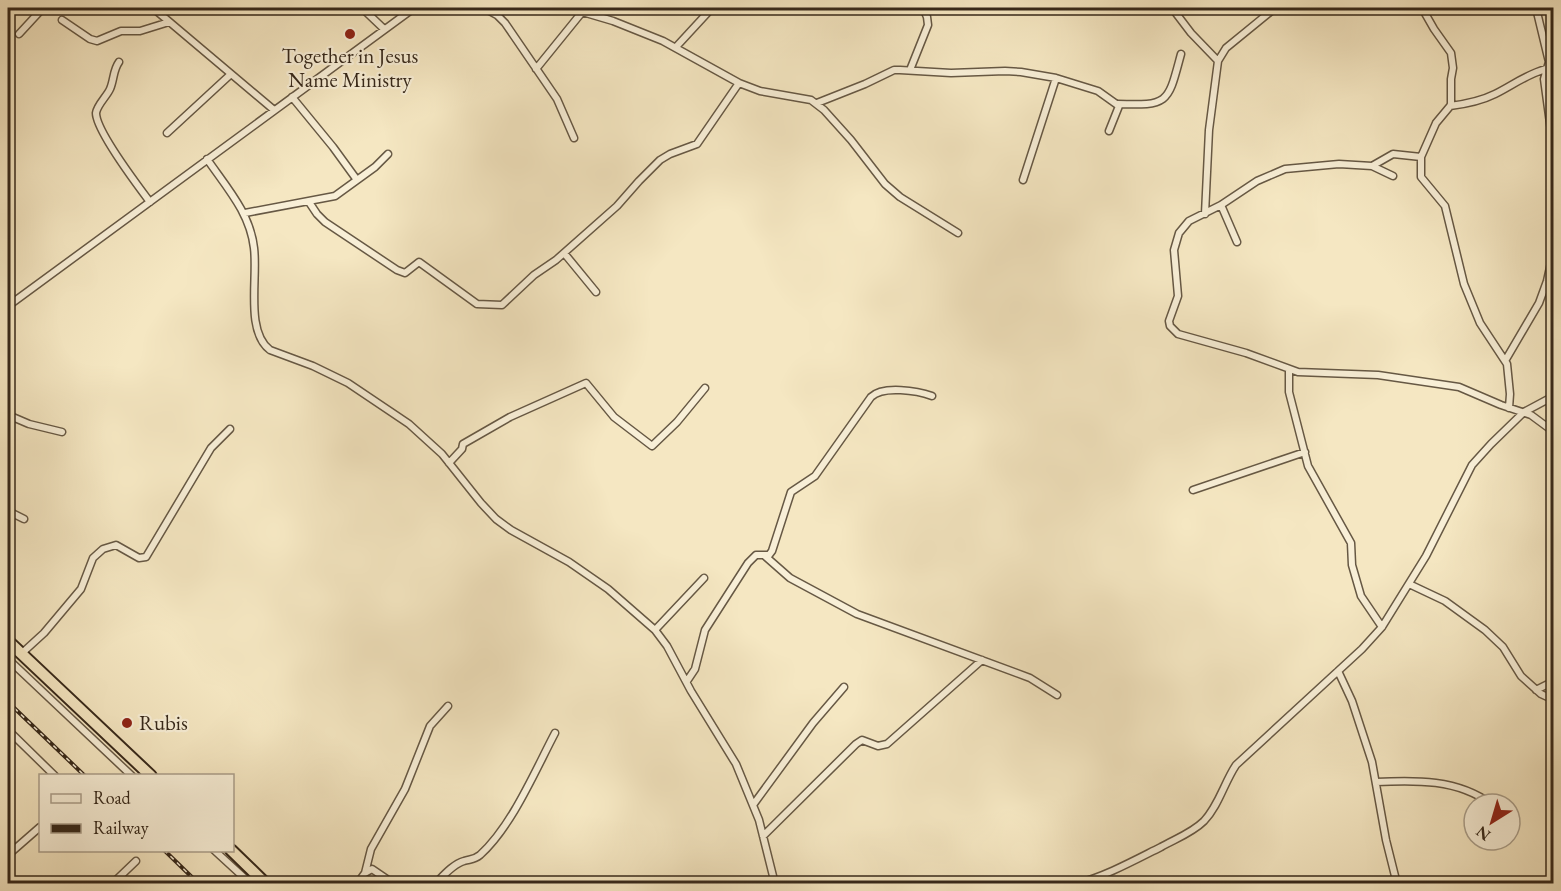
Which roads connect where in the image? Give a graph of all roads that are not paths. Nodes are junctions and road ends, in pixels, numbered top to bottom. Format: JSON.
{"nodes":[{"id":1,"x":43,"y":8,"type":"edge"},
{"id":2,"x":153,"y":8,"type":"edge"},
{"id":3,"x":362,"y":8,"type":"edge"},
{"id":4,"x":414,"y":8,"type":"edge"},
{"id":5,"x":484,"y":8,"type":"edge"},
{"id":6,"x":569,"y":8,"type":"edge"},
{"id":7,"x":712,"y":8,"type":"edge"},
{"id":8,"x":923,"y":8,"type":"edge"},
{"id":9,"x":1172,"y":8,"type":"edge"},
{"id":10,"x":1275,"y":8,"type":"edge"},
{"id":11,"x":1422,"y":8,"type":"edge"},
{"id":12,"x":1536,"y":8,"type":"edge"},
{"id":13,"x":583,"y":11,"type":"junction"},
{"id":14,"x":62,"y":20,"type":"dead end"},
{"id":15,"x":169,"y":22,"type":"junction"},
{"id":16,"x":384,"y":29,"type":"junction"},
{"id":17,"x":19,"y":34,"type":"dead end"},
{"id":18,"x":676,"y":47,"type":"junction"},
{"id":19,"x":1181,"y":54,"type":"dead end"},
{"id":20,"x":1218,"y":61,"type":"junction"},
{"id":21,"x":119,"y":62,"type":"dead end"},
{"id":22,"x":1550,"y":64,"type":"edge"},
{"id":23,"x":536,"y":69,"type":"junction"},
{"id":24,"x":910,"y":70,"type":"junction"},
{"id":25,"x":231,"y":74,"type":"junction"},
{"id":26,"x":1056,"y":78,"type":"junction"},
{"id":27,"x":739,"y":83,"type":"junction"},
{"id":28,"x":292,"y":97,"type":"junction"},
{"id":29,"x":817,"y":103,"type":"junction"},
{"id":30,"x":1118,"y":104,"type":"junction"},
{"id":31,"x":1450,"y":106,"type":"junction"},
{"id":32,"x":274,"y":110,"type":"junction"},
{"id":33,"x":1109,"y":131,"type":"dead end"},
{"id":34,"x":167,"y":133,"type":"dead end"},
{"id":35,"x":574,"y":138,"type":"dead end"},
{"id":36,"x":1554,"y":153,"type":"edge"},
{"id":37,"x":388,"y":154,"type":"dead end"},
{"id":38,"x":1421,"y":158,"type":"junction"},
{"id":39,"x":207,"y":159,"type":"junction"},
{"id":40,"x":1372,"y":166,"type":"junction"},
{"id":41,"x":1393,"y":176,"type":"dead end"},
{"id":42,"x":357,"y":180,"type":"junction"},
{"id":43,"x":1023,"y":180,"type":"dead end"},
{"id":44,"x":150,"y":202,"type":"junction"},
{"id":45,"x":309,"y":202,"type":"junction"},
{"id":46,"x":1221,"y":204,"type":"junction"},
{"id":47,"x":244,"y":213,"type":"junction"},
{"id":48,"x":1205,"y":214,"type":"junction"},
{"id":49,"x":958,"y":233,"type":"dead end"},
{"id":50,"x":1237,"y":242,"type":"dead end"},
{"id":51,"x":1554,"y":249,"type":"edge"},
{"id":52,"x":564,"y":253,"type":"junction"},
{"id":53,"x":596,"y":292,"type":"dead end"},
{"id":54,"x":8,"y":306,"type":"edge"},
{"id":55,"x":1505,"y":360,"type":"junction"},
{"id":56,"x":1289,"y":369,"type":"junction"},
{"id":57,"x":705,"y":388,"type":"dead end"},
{"id":58,"x":932,"y":396,"type":"dead end"},
{"id":59,"x":1554,"y":396,"type":"edge"},
{"id":60,"x":1509,"y":408,"type":"junction"},
{"id":61,"x":1524,"y":412,"type":"junction"},
{"id":62,"x":8,"y":415,"type":"edge"},
{"id":63,"x":230,"y":429,"type":"dead end"},
{"id":64,"x":62,"y":432,"type":"dead end"},
{"id":65,"x":1554,"y":432,"type":"edge"},
{"id":66,"x":1305,"y":452,"type":"junction"},
{"id":67,"x":449,"y":463,"type":"junction"},
{"id":68,"x":1192,"y":490,"type":"dead end"},
{"id":69,"x":8,"y":511,"type":"edge"},
{"id":70,"x":24,"y":519,"type":"dead end"},
{"id":71,"x":764,"y":555,"type":"junction"},
{"id":72,"x":704,"y":578,"type":"dead end"},
{"id":73,"x":1409,"y":585,"type":"junction"},
{"id":74,"x":1382,"y":627,"type":"junction"},
{"id":75,"x":655,"y":630,"type":"junction"},
{"id":76,"x":8,"y":641,"type":"edge"},
{"id":77,"x":21,"y":654,"type":"junction"},
{"id":78,"x":8,"y":659,"type":"edge"},
{"id":79,"x":982,"y":660,"type":"junction"},
{"id":80,"x":1338,"y":671,"type":"junction"},
{"id":81,"x":687,"y":681,"type":"junction"},
{"id":82,"x":1554,"y":681,"type":"edge"},
{"id":83,"x":844,"y":687,"type":"dead end"},
{"id":84,"x":1536,"y":690,"type":"junction"},
{"id":85,"x":1057,"y":695,"type":"dead end"},
{"id":86,"x":1554,"y":700,"type":"edge"},
{"id":87,"x":448,"y":705,"type":"dead end"},
{"id":88,"x":8,"y":730,"type":"edge"},
{"id":89,"x":555,"y":733,"type":"dead end"},
{"id":90,"x":53,"y":774,"type":"edge"},
{"id":91,"x":130,"y":774,"type":"edge"},
{"id":92,"x":149,"y":774,"type":"edge"},
{"id":93,"x":1376,"y":782,"type":"junction"},
{"id":94,"x":1471,"y":792,"type":"edge"},
{"id":95,"x":753,"y":805,"type":"junction"},
{"id":96,"x":39,"y":828,"type":"edge"},
{"id":97,"x":763,"y":836,"type":"junction"},
{"id":98,"x":216,"y":852,"type":"edge"},
{"id":99,"x":233,"y":852,"type":"edge"},
{"id":100,"x":8,"y":855,"type":"edge"},
{"id":101,"x":136,"y":861,"type":"dead end"},
{"id":102,"x":365,"y":873,"type":"junction"},
{"id":103,"x":112,"y":884,"type":"edge"},
{"id":104,"x":251,"y":884,"type":"edge"},
{"id":105,"x":266,"y":884,"type":"edge"},
{"id":106,"x":357,"y":884,"type":"edge"},
{"id":107,"x":394,"y":884,"type":"edge"},
{"id":108,"x":435,"y":884,"type":"edge"},
{"id":109,"x":775,"y":884,"type":"edge"},
{"id":110,"x":1076,"y":884,"type":"edge"},
{"id":111,"x":1397,"y":884,"type":"edge"}],
"edges":[{"from":1,"to":17,"type":"street"},
{"from":2,"to":15,"type":"street"},
{"from":3,"to":16,"type":"street"},
{"from":4,"to":16,"type":"street"},
{"from":5,"to":23,"type":"street"},
{"from":6,"to":13,"type":"street"},
{"from":7,"to":18,"type":"street"},
{"from":8,"to":24,"type":"street"},
{"from":9,"to":20,"type":"street"},
{"from":10,"to":20,"type":"street"},
{"from":11,"to":31,"type":"street"},
{"from":12,"to":22,"type":"street"},
{"from":13,"to":18,"type":"street"},
{"from":13,"to":23,"type":"street"},
{"from":14,"to":15,"type":"street"},
{"from":15,"to":25,"type":"street"},
{"from":16,"to":28,"type":"street"},
{"from":18,"to":27,"type":"street"},
{"from":19,"to":30,"type":"street"},
{"from":20,"to":48,"type":"street"},
{"from":21,"to":44,"type":"street"},
{"from":22,"to":31,"type":"street"},
{"from":22,"to":36,"type":"street"},
{"from":23,"to":35,"type":"street"},
{"from":24,"to":26,"type":"street"},
{"from":24,"to":29,"type":"street"},
{"from":25,"to":32,"type":"street"},
{"from":25,"to":34,"type":"street"},
{"from":26,"to":30,"type":"street"},
{"from":26,"to":43,"type":"street"},
{"from":27,"to":29,"type":"street"},
{"from":27,"to":52,"type":"street"},
{"from":28,"to":32,"type":"street"},
{"from":28,"to":42,"type":"street"},
{"from":29,"to":49,"type":"street"},
{"from":30,"to":33,"type":"street"},
{"from":31,"to":38,"type":"street"},
{"from":32,"to":39,"type":"street"},
{"from":37,"to":42,"type":"street"},
{"from":38,"to":40,"type":"street"},
{"from":38,"to":55,"type":"street"},
{"from":39,"to":44,"type":"street"},
{"from":39,"to":47,"type":"street"},
{"from":40,"to":41,"type":"street"},
{"from":40,"to":46,"type":"street"},
{"from":42,"to":45,"type":"street"},
{"from":44,"to":54,"type":"street"},
{"from":45,"to":47,"type":"street"},
{"from":45,"to":52,"type":"street"},
{"from":46,"to":48,"type":"street"},
{"from":46,"to":50,"type":"street"},
{"from":47,"to":67,"type":"street"},
{"from":48,"to":56,"type":"street"},
{"from":51,"to":55,"type":"street"},
{"from":52,"to":53,"type":"street"},
{"from":55,"to":60,"type":"street"},
{"from":56,"to":60,"type":"street"},
{"from":56,"to":66,"type":"street"},
{"from":57,"to":67,"type":"street"},
{"from":58,"to":71,"type":"street"},
{"from":59,"to":61,"type":"street"},
{"from":60,"to":61,"type":"street"},
{"from":61,"to":65,"type":"street"},
{"from":61,"to":73,"type":"street"},
{"from":62,"to":64,"type":"street"},
{"from":63,"to":77,"type":"street"},
{"from":66,"to":68,"type":"street"},
{"from":66,"to":74,"type":"street"},
{"from":67,"to":75,"type":"street"},
{"from":69,"to":70,"type":"street"},
{"from":71,"to":79,"type":"street"},
{"from":71,"to":81,"type":"street"},
{"from":72,"to":75,"type":"street"},
{"from":73,"to":74,"type":"street"},
{"from":73,"to":84,"type":"street"},
{"from":74,"to":80,"type":"street"},
{"from":75,"to":81,"type":"street"},
{"from":76,"to":77,"type":"highway"},
{"from":77,"to":92,"type":"highway"},
{"from":78,"to":91,"type":"street"},
{"from":79,"to":85,"type":"street"},
{"from":79,"to":97,"type":"street"},
{"from":80,"to":93,"type":"street"},
{"from":80,"to":110,"type":"street"},
{"from":81,"to":95,"type":"street"},
{"from":82,"to":84,"type":"street"},
{"from":83,"to":95,"type":"street"},
{"from":84,"to":86,"type":"street"},
{"from":87,"to":102,"type":"street"},
{"from":88,"to":90,"type":"street"},
{"from":89,"to":108,"type":"street"},
{"from":93,"to":94,"type":"street"},
{"from":93,"to":111,"type":"street"},
{"from":95,"to":97,"type":"street"},
{"from":96,"to":100,"type":"street"},
{"from":97,"to":109,"type":"street"},
{"from":98,"to":104,"type":"street"},
{"from":99,"to":105,"type":"highway"},
{"from":101,"to":103,"type":"street"},
{"from":102,"to":106,"type":"street"},
{"from":102,"to":107,"type":"street"}]}
